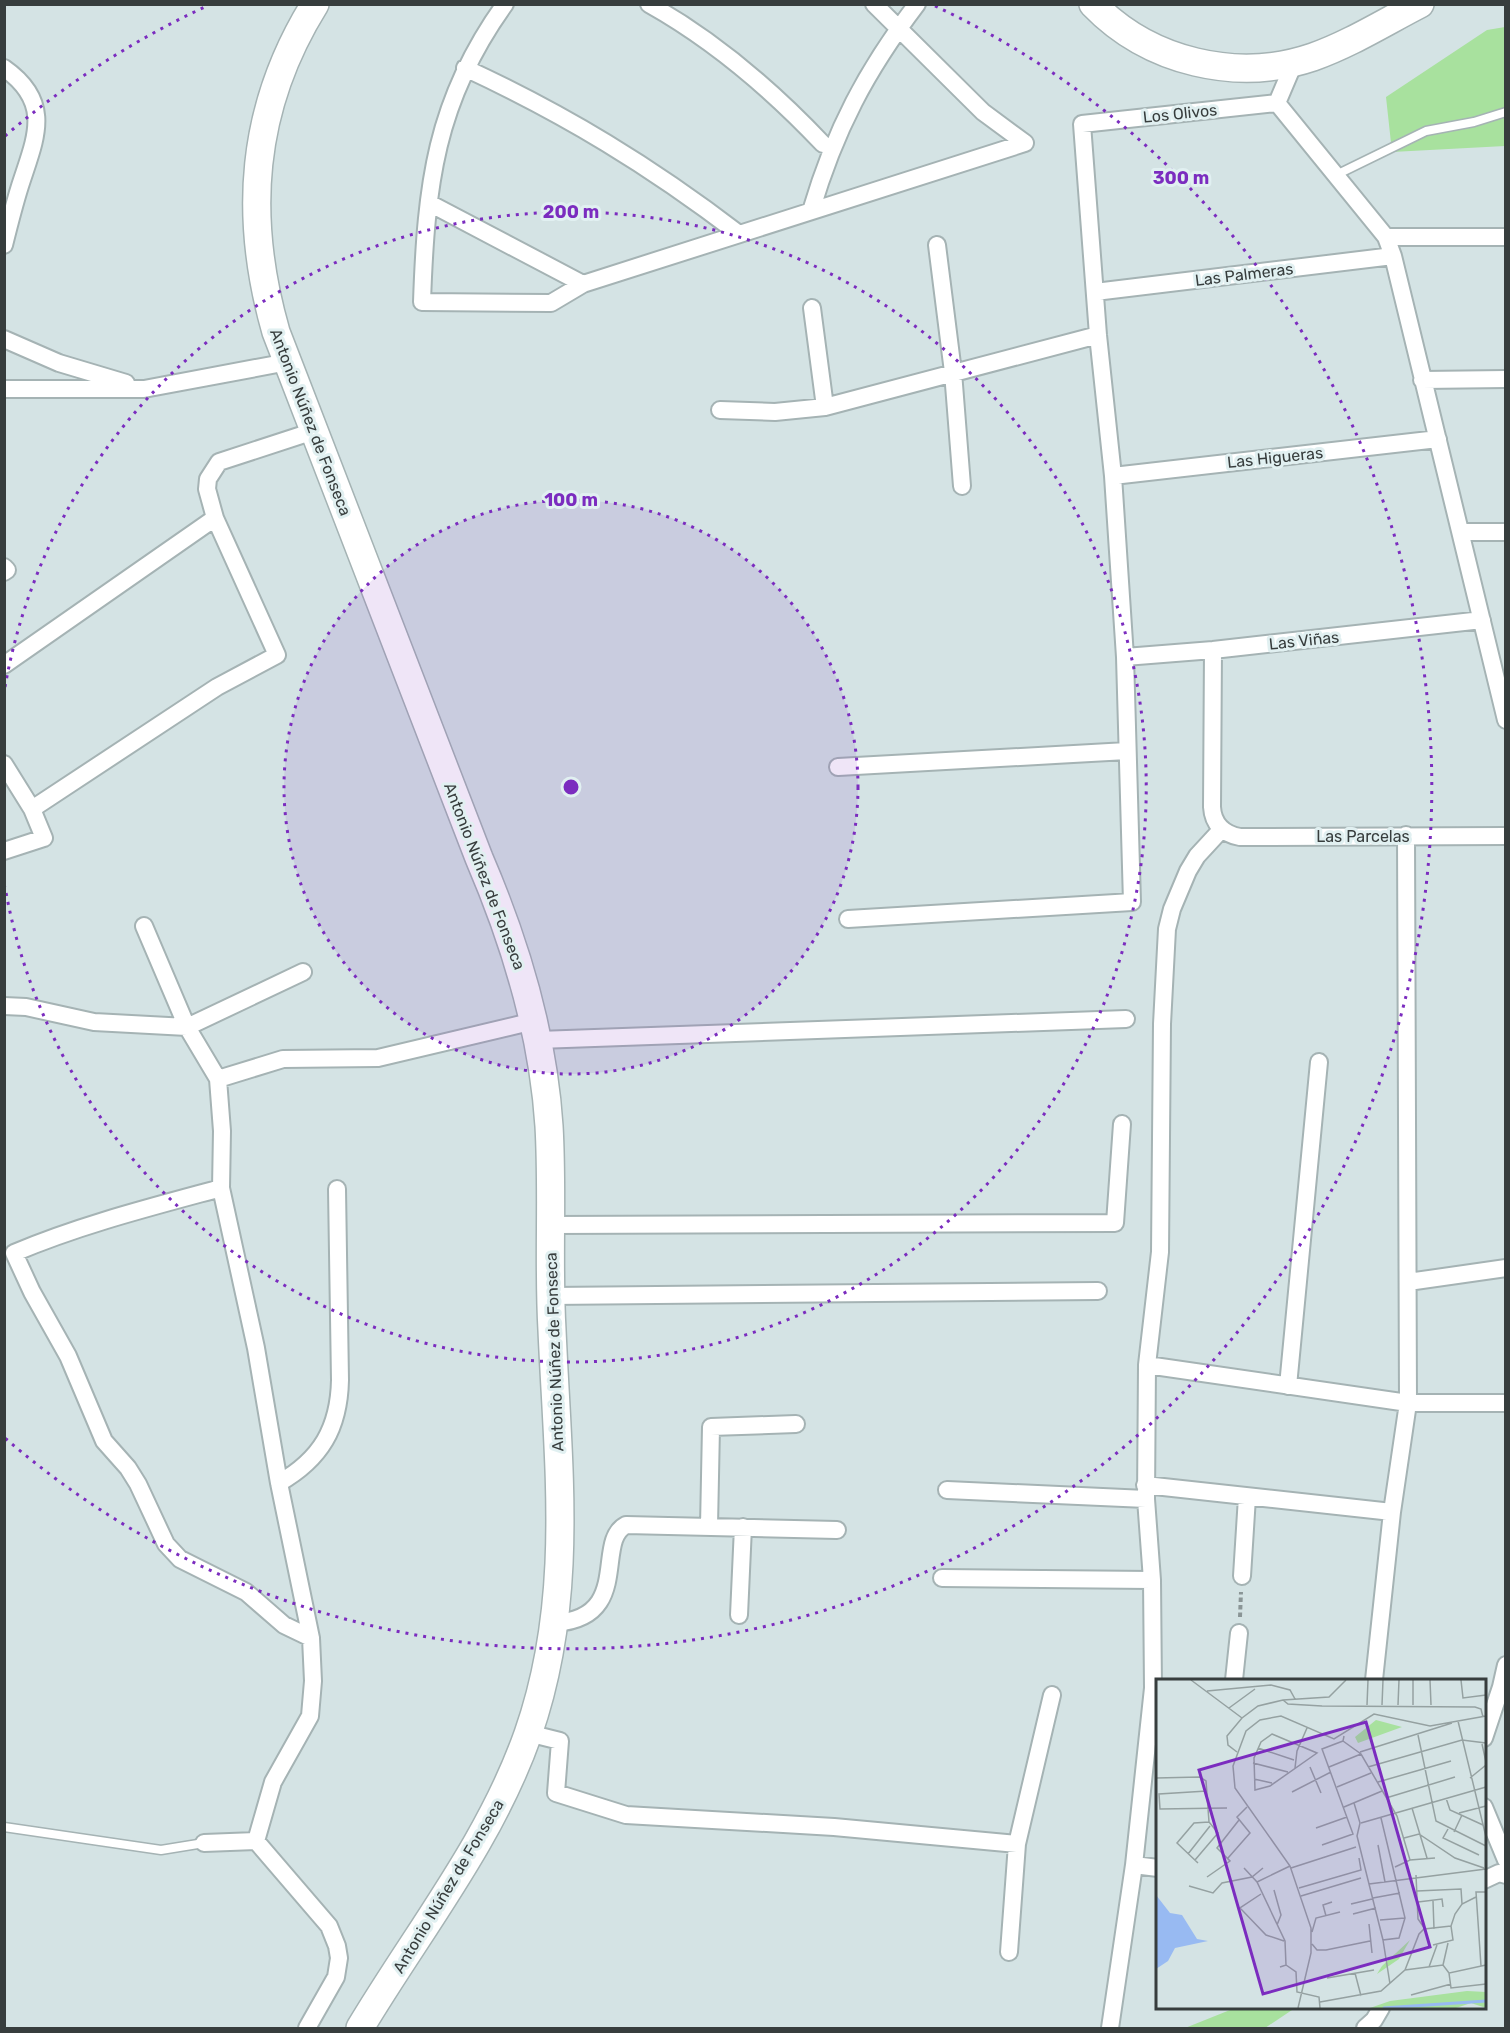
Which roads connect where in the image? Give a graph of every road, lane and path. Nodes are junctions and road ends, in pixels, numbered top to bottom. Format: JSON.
{"nodes":[{"id":1,"x":315,"y":4,"type":"edge"},
{"id":2,"x":505,"y":4,"type":"edge"},
{"id":3,"x":649,"y":4,"type":"edge"},
{"id":4,"x":874,"y":4,"type":"edge"},
{"id":5,"x":917,"y":4,"type":"edge"},
{"id":6,"x":1093,"y":4,"type":"edge"},
{"id":7,"x":1420,"y":4,"type":"edge"},
{"id":8,"x":898,"y":29,"type":"junction"},
{"id":9,"x":1294,"y":63,"type":"junction"},
{"id":10,"x":4,"y":68,"type":"edge"},
{"id":11,"x":465,"y":68,"type":"junction"},
{"id":12,"x":1277,"y":103,"type":"junction"},
{"id":13,"x":1506,"y":112,"type":"edge"},
{"id":14,"x":823,"y":144,"type":"dead end"},
{"id":15,"x":1336,"y":175,"type":"junction"},
{"id":16,"x":10,"y":197,"type":"edge"},
{"id":17,"x":429,"y":203,"type":"junction"},
{"id":18,"x":811,"y":211,"type":"junction"},
{"id":19,"x":739,"y":234,"type":"junction"},
{"id":20,"x":1386,"y":237,"type":"junction"},
{"id":21,"x":1506,"y":237,"type":"edge"},
{"id":22,"x":4,"y":245,"type":"edge"},
{"id":23,"x":938,"y":245,"type":"dead end"},
{"id":24,"x":1392,"y":256,"type":"junction"},
{"id":25,"x":583,"y":284,"type":"junction"},
{"id":26,"x":1095,"y":292,"type":"junction"},
{"id":27,"x":812,"y":308,"type":"dead end"},
{"id":28,"x":1098,"y":335,"type":"junction"},
{"id":29,"x":4,"y":339,"type":"edge"},
{"id":30,"x":288,"y":362,"type":"junction"},
{"id":31,"x":953,"y":372,"type":"junction"},
{"id":32,"x":1506,"y":379,"type":"edge"},
{"id":33,"x":1422,"y":380,"type":"junction"},
{"id":34,"x":4,"y":389,"type":"edge"},
{"id":35,"x":144,"y":389,"type":"junction"},
{"id":36,"x":825,"y":407,"type":"junction"},
{"id":37,"x":720,"y":410,"type":"dead end"},
{"id":38,"x":314,"y":430,"type":"junction"},
{"id":39,"x":1438,"y":439,"type":"junction"},
{"id":40,"x":1113,"y":476,"type":"junction"},
{"id":41,"x":962,"y":486,"type":"dead end"},
{"id":42,"x":215,"y":519,"type":"junction"},
{"id":43,"x":1461,"y":532,"type":"junction"},
{"id":44,"x":1506,"y":532,"type":"edge"},
{"id":45,"x":4,"y":567,"type":"edge"},
{"id":46,"x":4,"y":572,"type":"edge"},
{"id":47,"x":1482,"y":620,"type":"junction"},
{"id":48,"x":1213,"y":651,"type":"junction"},
{"id":49,"x":1125,"y":657,"type":"junction"},
{"id":50,"x":4,"y":665,"type":"edge"},
{"id":51,"x":1501,"y":681,"type":"edge"},
{"id":52,"x":1506,"y":720,"type":"edge"},
{"id":53,"x":1127,"y":752,"type":"junction"},
{"id":54,"x":4,"y":764,"type":"edge"},
{"id":55,"x":838,"y":767,"type":"dead end"},
{"id":56,"x":32,"y":809,"type":"junction"},
{"id":57,"x":1221,"y":830,"type":"junction"},
{"id":58,"x":1406,"y":835,"type":"junction"},
{"id":59,"x":1506,"y":836,"type":"edge"},
{"id":60,"x":4,"y":851,"type":"edge"},
{"id":61,"x":848,"y":919,"type":"dead end"},
{"id":62,"x":144,"y":926,"type":"dead end"},
{"id":63,"x":303,"y":972,"type":"dead end"},
{"id":64,"x":4,"y":1005,"type":"edge"},
{"id":65,"x":1126,"y":1019,"type":"dead end"},
{"id":66,"x":187,"y":1027,"type":"junction"},
{"id":67,"x":536,"y":1031,"type":"junction"},
{"id":68,"x":1319,"y":1062,"type":"dead end"},
{"id":69,"x":218,"y":1079,"type":"junction"},
{"id":70,"x":1122,"y":1124,"type":"dead end"},
{"id":71,"x":221,"y":1188,"type":"junction"},
{"id":72,"x":337,"y":1189,"type":"dead end"},
{"id":73,"x":551,"y":1225,"type":"junction"},
{"id":74,"x":1506,"y":1268,"type":"edge"},
{"id":75,"x":1408,"y":1282,"type":"junction"},
{"id":76,"x":1098,"y":1291,"type":"dead end"},
{"id":77,"x":550,"y":1296,"type":"junction"},
{"id":78,"x":1147,"y":1365,"type":"junction"},
{"id":79,"x":1288,"y":1386,"type":"junction"},
{"id":80,"x":1408,"y":1403,"type":"junction"},
{"id":81,"x":1506,"y":1403,"type":"edge"},
{"id":82,"x":796,"y":1424,"type":"dead end"},
{"id":83,"x":279,"y":1483,"type":"junction"},
{"id":84,"x":947,"y":1490,"type":"dead end"},
{"id":85,"x":1145,"y":1492,"type":"junction"},
{"id":86,"x":1247,"y":1497,"type":"junction"},
{"id":87,"x":1392,"y":1512,"type":"junction"},
{"id":88,"x":709,"y":1526,"type":"junction"},
{"id":89,"x":742,"y":1527,"type":"junction"},
{"id":90,"x":837,"y":1530,"type":"dead end"},
{"id":91,"x":1242,"y":1576,"type":"joint"},
{"id":92,"x":942,"y":1578,"type":"dead end"},
{"id":93,"x":1152,"y":1580,"type":"junction"},
{"id":94,"x":739,"y":1615,"type":"dead end"},
{"id":95,"x":555,"y":1623,"type":"junction"},
{"id":96,"x":1239,"y":1633,"type":"joint"},
{"id":97,"x":311,"y":1638,"type":"junction"},
{"id":98,"x":1506,"y":1665,"type":"edge"},
{"id":99,"x":1234,"y":1679,"type":"edge"},
{"id":100,"x":1374,"y":1679,"type":"edge"},
{"id":101,"x":1155,"y":1689,"type":"edge"},
{"id":102,"x":1052,"y":1695,"type":"dead end"},
{"id":103,"x":528,"y":1733,"type":"junction"},
{"id":104,"x":1486,"y":1735,"type":"edge"},
{"id":105,"x":1486,"y":1810,"type":"edge"},
{"id":106,"x":4,"y":1827,"type":"edge"},
{"id":107,"x":256,"y":1841,"type":"junction"},
{"id":108,"x":204,"y":1843,"type":"joint"},
{"id":109,"x":1017,"y":1844,"type":"junction"},
{"id":110,"x":1506,"y":1860,"type":"edge"},
{"id":111,"x":1134,"y":1865,"type":"junction"},
{"id":112,"x":1156,"y":1868,"type":"edge"},
{"id":113,"x":1506,"y":1875,"type":"edge"},
{"id":114,"x":1486,"y":1880,"type":"edge"},
{"id":115,"x":1009,"y":1952,"type":"dead end"},
{"id":116,"x":1380,"y":2009,"type":"edge"},
{"id":117,"x":307,"y":2028,"type":"edge"},
{"id":118,"x":360,"y":2028,"type":"edge"},
{"id":119,"x":1110,"y":2028,"type":"edge"},
{"id":120,"x":1365,"y":2028,"type":"edge"}],
"edges":[{"from":1,"to":30,"type":"main road","name":"Antonio Núñez de Fonseca"},
{"from":2,"to":11,"type":"street"},
{"from":3,"to":14,"type":"street"},
{"from":4,"to":8,"type":"street"},
{"from":5,"to":8,"type":"street"},
{"from":6,"to":9,"type":"main road"},
{"from":7,"to":9,"type":"main road"},
{"from":8,"to":18,"type":"street"},
{"from":8,"to":18,"type":"street"},
{"from":9,"to":12,"type":"street"},
{"from":10,"to":16,"type":"street"},
{"from":11,"to":17,"type":"street"},
{"from":11,"to":19,"type":"street"},
{"from":12,"to":15,"type":"street"},
{"from":12,"to":26,"type":"street","name":"Los Olivos"},
{"from":13,"to":15,"type":"lane"},
{"from":15,"to":20,"type":"street"},
{"from":16,"to":22,"type":"street"},
{"from":17,"to":25,"type":"street"},
{"from":17,"to":25,"type":"street"},
{"from":18,"to":19,"type":"street"},
{"from":19,"to":25,"type":"street"},
{"from":20,"to":21,"type":"street"},
{"from":20,"to":24,"type":"street"},
{"from":23,"to":31,"type":"street"},
{"from":24,"to":26,"type":"street","name":"Las Palmeras"},
{"from":24,"to":33,"type":"street"},
{"from":26,"to":28,"type":"street"},
{"from":27,"to":36,"type":"street"},
{"from":28,"to":31,"type":"street"},
{"from":28,"to":40,"type":"street"},
{"from":29,"to":35,"type":"street"},
{"from":30,"to":35,"type":"street"},
{"from":30,"to":38,"type":"main road","name":"Antonio Núñez de Fonseca"},
{"from":31,"to":36,"type":"street"},
{"from":31,"to":41,"type":"street"},
{"from":32,"to":33,"type":"street"},
{"from":33,"to":39,"type":"street"},
{"from":34,"to":35,"type":"street"},
{"from":36,"to":37,"type":"street"},
{"from":38,"to":42,"type":"street"},
{"from":38,"to":67,"type":"main road","name":"Antonio Núñez de Fonseca"},
{"from":39,"to":40,"type":"street","name":"Las Higueras"},
{"from":39,"to":43,"type":"street"},
{"from":40,"to":49,"type":"street"},
{"from":42,"to":50,"type":"street"},
{"from":42,"to":56,"type":"street"},
{"from":43,"to":44,"type":"street"},
{"from":43,"to":47,"type":"street"},
{"from":45,"to":46,"type":"street"},
{"from":47,"to":48,"type":"street","name":"Las Viñas"},
{"from":47,"to":51,"type":"street"},
{"from":48,"to":49,"type":"street","name":"Las Viñas"},
{"from":48,"to":57,"type":"street"},
{"from":49,"to":53,"type":"street"},
{"from":51,"to":52,"type":"street"},
{"from":53,"to":55,"type":"street"},
{"from":53,"to":61,"type":"street"},
{"from":54,"to":56,"type":"street"},
{"from":56,"to":60,"type":"street"},
{"from":57,"to":58,"type":"street","name":"Las Parcelas"},
{"from":57,"to":78,"type":"street"},
{"from":58,"to":59,"type":"street","name":"Las Parcelas"},
{"from":58,"to":75,"type":"street"},
{"from":62,"to":66,"type":"street"},
{"from":63,"to":66,"type":"street"},
{"from":64,"to":66,"type":"street"},
{"from":65,"to":67,"type":"street"},
{"from":66,"to":69,"type":"street"},
{"from":67,"to":69,"type":"street"},
{"from":67,"to":73,"type":"main road","name":"Antonio Núñez de Fonseca"},
{"from":68,"to":79,"type":"street"},
{"from":69,"to":71,"type":"street"},
{"from":70,"to":73,"type":"street"},
{"from":71,"to":83,"type":"street"},
{"from":71,"to":97,"type":"street"},
{"from":72,"to":83,"type":"street"},
{"from":73,"to":77,"type":"main road","name":"Antonio Núñez de Fonseca"},
{"from":74,"to":75,"type":"street"},
{"from":75,"to":80,"type":"street"},
{"from":76,"to":77,"type":"street"},
{"from":77,"to":95,"type":"main road","name":"Antonio Núñez de Fonseca"},
{"from":78,"to":79,"type":"street"},
{"from":78,"to":85,"type":"street"},
{"from":79,"to":80,"type":"street"},
{"from":80,"to":81,"type":"street"},
{"from":80,"to":87,"type":"street"},
{"from":82,"to":88,"type":"street"},
{"from":83,"to":97,"type":"street"},
{"from":84,"to":85,"type":"street"},
{"from":85,"to":86,"type":"street"},
{"from":85,"to":93,"type":"street"},
{"from":86,"to":87,"type":"street"},
{"from":86,"to":91,"type":"street"},
{"from":87,"to":100,"type":"street"},
{"from":88,"to":89,"type":"street"},
{"from":88,"to":95,"type":"street"},
{"from":89,"to":90,"type":"street"},
{"from":89,"to":94,"type":"street"},
{"from":91,"to":96,"type":"path"},
{"from":92,"to":93,"type":"street"},
{"from":93,"to":101,"type":"street"},
{"from":95,"to":103,"type":"main road","name":"Antonio Núñez de Fonseca"},
{"from":96,"to":99,"type":"street"},
{"from":97,"to":107,"type":"street"},
{"from":98,"to":104,"type":"street"},
{"from":101,"to":111,"type":"street"},
{"from":102,"to":109,"type":"street"},
{"from":103,"to":109,"type":"street"},
{"from":103,"to":118,"type":"main road","name":"Antonio Núñez de Fonseca"},
{"from":105,"to":110,"type":"street"},
{"from":106,"to":108,"type":"lane"},
{"from":107,"to":108,"type":"street"},
{"from":107,"to":117,"type":"street"},
{"from":109,"to":115,"type":"street"},
{"from":111,"to":112,"type":"street"},
{"from":111,"to":119,"type":"street"},
{"from":113,"to":114,"type":"street"},
{"from":116,"to":120,"type":"street"}]}
